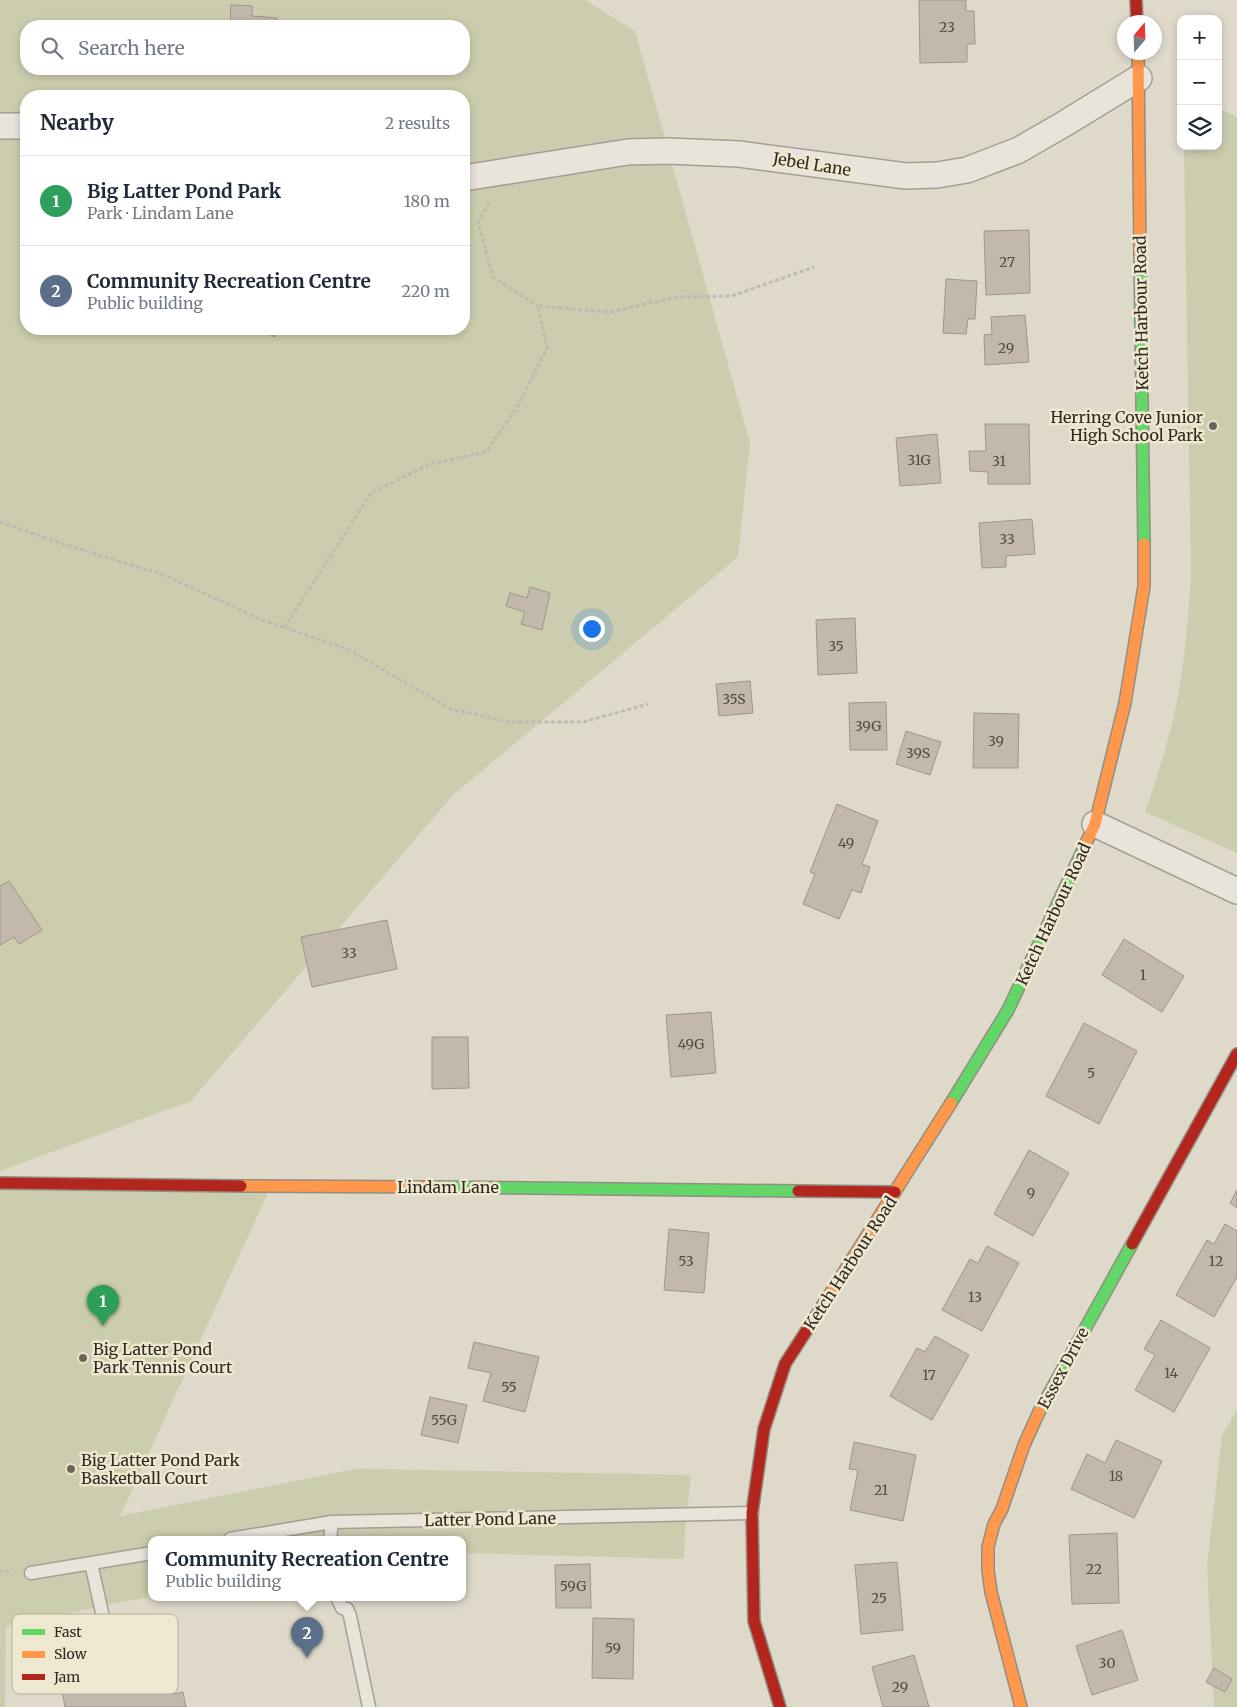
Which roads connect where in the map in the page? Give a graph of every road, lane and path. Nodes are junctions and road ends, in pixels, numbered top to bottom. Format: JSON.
{"nodes":[{"id":1,"x":1136,"y":0,"type":"edge"},
{"id":2,"x":1137,"y":15,"type":"edge"},
{"id":3,"x":1138,"y":60,"type":"edge"},
{"id":4,"x":1139,"y":78,"type":"junction"},
{"id":5,"x":0,"y":126,"type":"edge"},
{"id":6,"x":20,"y":126,"type":"edge"},
{"id":7,"x":510,"y":171,"type":"junction"},
{"id":8,"x":470,"y":177,"type":"edge"},
{"id":9,"x":814,"y":267,"type":"dead end"},
{"id":10,"x":538,"y":306,"type":"junction"},
{"id":11,"x":0,"y":522,"type":"edge"},
{"id":12,"x":284,"y":628,"type":"junction"},
{"id":13,"x":648,"y":704,"type":"dead end"},
{"id":14,"x":1095,"y":824,"type":"junction"},
{"id":15,"x":1237,"y":891,"type":"edge"},
{"id":16,"x":1237,"y":1054,"type":"edge"},
{"id":17,"x":0,"y":1183,"type":"edge"},
{"id":18,"x":895,"y":1192,"type":"junction"},
{"id":19,"x":752,"y":1513,"type":"junction"},
{"id":20,"x":332,"y":1522,"type":"junction"},
{"id":21,"x":248,"y":1536,"type":"edge"},
{"id":22,"x":330,"y":1536,"type":"edge"},
{"id":23,"x":148,"y":1554,"type":"edge"},
{"id":24,"x":91,"y":1563,"type":"junction"},
{"id":25,"x":31,"y":1573,"type":"dead end"},
{"id":26,"x":339,"y":1601,"type":"edge"},
{"id":27,"x":102,"y":1614,"type":"edge"},
{"id":28,"x":369,"y":1707,"type":"edge"},
{"id":29,"x":780,"y":1707,"type":"edge"},
{"id":30,"x":1021,"y":1707,"type":"edge"}],
"edges":[{"from":1,"to":2,"type":"main road"},
{"from":3,"to":4,"type":"main road","name":"Ketch Harbour Road"},
{"from":4,"to":7,"type":"street","name":"Jebel Lane"},
{"from":4,"to":14,"type":"main road","name":"Ketch Harbour Road"},
{"from":5,"to":6,"type":"street"},
{"from":7,"to":8,"type":"street","name":"Jebel Lane"},
{"from":7,"to":10,"type":"path"},
{"from":9,"to":10,"type":"path"},
{"from":10,"to":12,"type":"path"},
{"from":11,"to":12,"type":"path"},
{"from":12,"to":13,"type":"path"},
{"from":14,"to":15,"type":"street"},
{"from":14,"to":18,"type":"main road","name":"Ketch Harbour Road"},
{"from":16,"to":30,"type":"main road","name":"Essex Drive"},
{"from":17,"to":18,"type":"main road","name":"Lindam Lane"},
{"from":18,"to":19,"type":"main road","name":"Ketch Harbour Road"},
{"from":19,"to":20,"type":"lane","name":"Latter Pond Lane"},
{"from":19,"to":29,"type":"main road","name":"Ketch Harbour Road"},
{"from":20,"to":21,"type":"lane","name":"Latter Pond Lane"},
{"from":20,"to":22,"type":"lane"},
{"from":23,"to":24,"type":"lane"},
{"from":24,"to":25,"type":"lane"},
{"from":24,"to":27,"type":"lane"},
{"from":26,"to":28,"type":"lane"}]}
